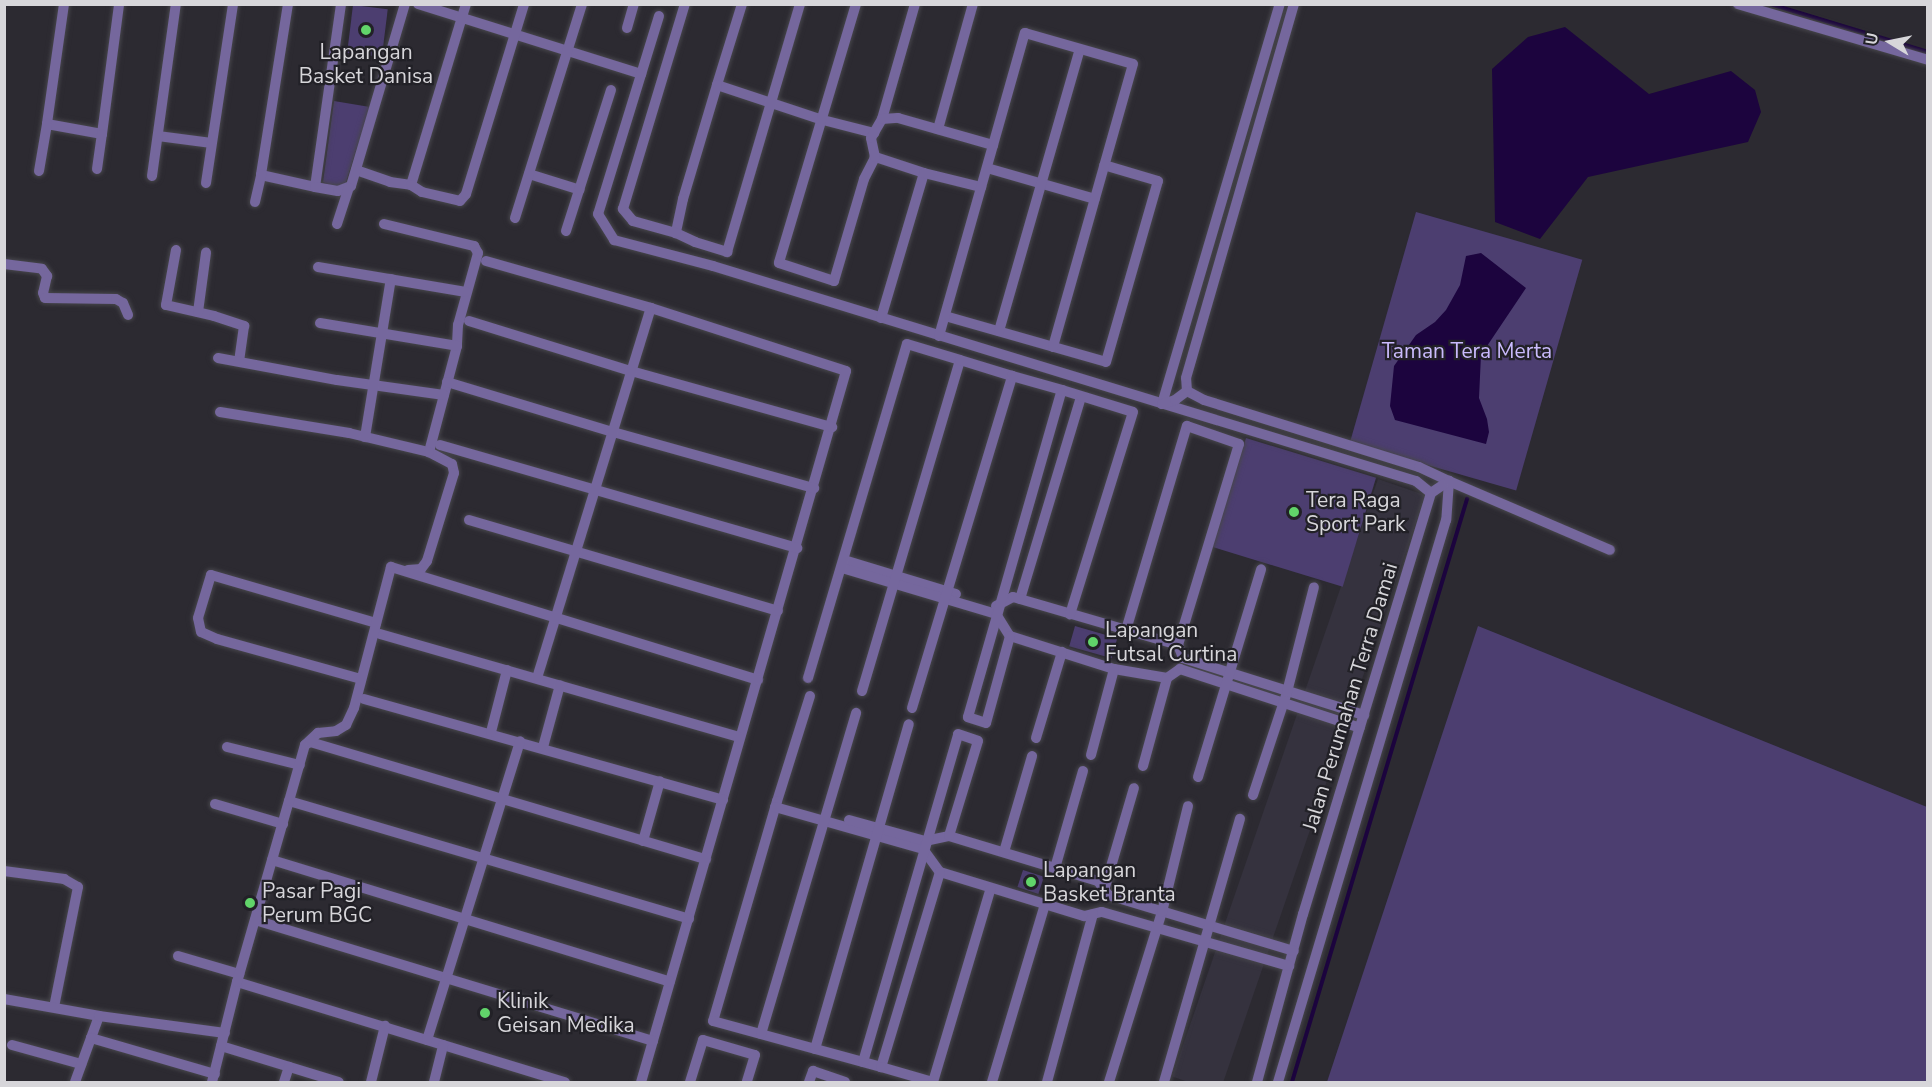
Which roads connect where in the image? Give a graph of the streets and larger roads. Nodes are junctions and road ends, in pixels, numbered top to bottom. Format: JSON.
{"nodes":[{"id":1,"x":64,"y":4,"type":"edge"},
{"id":2,"x":119,"y":4,"type":"edge"},
{"id":3,"x":176,"y":4,"type":"edge"},
{"id":4,"x":233,"y":4,"type":"edge"},
{"id":5,"x":288,"y":4,"type":"edge"},
{"id":6,"x":341,"y":4,"type":"edge"},
{"id":7,"x":405,"y":4,"type":"edge"},
{"id":8,"x":417,"y":4,"type":"edge"},
{"id":9,"x":466,"y":4,"type":"edge"},
{"id":10,"x":524,"y":4,"type":"edge"},
{"id":11,"x":582,"y":4,"type":"edge"},
{"id":12,"x":634,"y":4,"type":"edge"},
{"id":13,"x":685,"y":4,"type":"edge"},
{"id":14,"x":800,"y":4,"type":"edge"},
{"id":15,"x":856,"y":4,"type":"edge"},
{"id":16,"x":915,"y":4,"type":"edge"},
{"id":17,"x":973,"y":4,"type":"edge"},
{"id":18,"x":1280,"y":4,"type":"edge"},
{"id":19,"x":1294,"y":4,"type":"edge"},
{"id":20,"x":1737,"y":4,"type":"edge"},
{"id":21,"x":739,"y":5,"type":"edge"},
{"id":22,"x":659,"y":16,"type":"dead end"},
{"id":23,"x":462,"y":17,"type":"junction"},
{"id":24,"x":627,"y":28,"type":"dead end"},
{"id":25,"x":515,"y":34,"type":"junction"},
{"id":26,"x":1080,"y":49,"type":"junction"},
{"id":27,"x":568,"y":52,"type":"junction"},
{"id":28,"x":1928,"y":60,"type":"edge"},
{"id":29,"x":641,"y":74,"type":"junction"},
{"id":30,"x":717,"y":85,"type":"junction"},
{"id":31,"x":611,"y":90,"type":"dead end"},
{"id":32,"x":770,"y":102,"type":"junction"},
{"id":33,"x":882,"y":119,"type":"junction"},
{"id":34,"x":823,"y":120,"type":"junction"},
{"id":35,"x":47,"y":124,"type":"junction"},
{"id":36,"x":938,"y":129,"type":"junction"},
{"id":37,"x":874,"y":133,"type":"junction"},
{"id":38,"x":102,"y":134,"type":"junction"},
{"id":39,"x":158,"y":136,"type":"junction"},
{"id":40,"x":212,"y":144,"type":"junction"},
{"id":41,"x":993,"y":145,"type":"junction"},
{"id":42,"x":874,"y":157,"type":"junction"},
{"id":43,"x":1104,"y":165,"type":"junction"},
{"id":44,"x":987,"y":168,"type":"junction"},
{"id":45,"x":97,"y":169,"type":"dead end"},
{"id":46,"x":356,"y":170,"type":"junction"},
{"id":47,"x":39,"y":171,"type":"dead end"},
{"id":48,"x":924,"y":173,"type":"junction"},
{"id":49,"x":529,"y":174,"type":"junction"},
{"id":50,"x":261,"y":175,"type":"junction"},
{"id":51,"x":152,"y":176,"type":"dead end"},
{"id":52,"x":206,"y":183,"type":"dead end"},
{"id":53,"x":1041,"y":184,"type":"junction"},
{"id":54,"x":411,"y":185,"type":"junction"},
{"id":55,"x":315,"y":187,"type":"junction"},
{"id":56,"x":981,"y":187,"type":"junction"},
{"id":57,"x":349,"y":188,"type":"junction"},
{"id":58,"x":580,"y":190,"type":"junction"},
{"id":59,"x":1095,"y":199,"type":"junction"},
{"id":60,"x":255,"y":202,"type":"dead end"},
{"id":61,"x":515,"y":218,"type":"dead end"},
{"id":62,"x":337,"y":224,"type":"dead end"},
{"id":63,"x":384,"y":224,"type":"dead end"},
{"id":64,"x":566,"y":231,"type":"dead end"},
{"id":65,"x":676,"y":233,"type":"junction"},
{"id":66,"x":176,"y":250,"type":"dead end"},
{"id":67,"x":206,"y":253,"type":"dead end"},
{"id":68,"x":486,"y":261,"type":"dead end"},
{"id":69,"x":4,"y":264,"type":"edge"},
{"id":70,"x":318,"y":267,"type":"dead end"},
{"id":71,"x":391,"y":279,"type":"junction"},
{"id":72,"x":466,"y":292,"type":"junction"},
{"id":73,"x":651,"y":308,"type":"junction"},
{"id":74,"x":198,"y":312,"type":"junction"},
{"id":75,"x":128,"y":315,"type":"dead end"},
{"id":76,"x":945,"y":316,"type":"junction"},
{"id":77,"x":881,"y":318,"type":"junction"},
{"id":78,"x":469,"y":321,"type":"dead end"},
{"id":79,"x":320,"y":323,"type":"dead end"},
{"id":80,"x":999,"y":331,"type":"junction"},
{"id":81,"x":380,"y":333,"type":"junction"},
{"id":82,"x":939,"y":336,"type":"junction"},
{"id":83,"x":457,"y":346,"type":"junction"},
{"id":84,"x":1053,"y":346,"type":"junction"},
{"id":85,"x":218,"y":358,"type":"dead end"},
{"id":86,"x":960,"y":360,"type":"junction"},
{"id":87,"x":239,"y":361,"type":"junction"},
{"id":88,"x":631,"y":371,"type":"junction"},
{"id":89,"x":1012,"y":376,"type":"junction"},
{"id":90,"x":447,"y":382,"type":"junction"},
{"id":91,"x":374,"y":385,"type":"junction"},
{"id":92,"x":1062,"y":390,"type":"junction"},
{"id":93,"x":1187,"y":391,"type":"junction"},
{"id":94,"x":444,"y":395,"type":"junction"},
{"id":95,"x":1081,"y":397,"type":"junction"},
{"id":96,"x":1162,"y":404,"type":"junction"},
{"id":97,"x":220,"y":412,"type":"dead end"},
{"id":98,"x":832,"y":427,"type":"junction"},
{"id":99,"x":613,"y":432,"type":"junction"},
{"id":100,"x":365,"y":437,"type":"junction"},
{"id":101,"x":440,"y":445,"type":"dead end"},
{"id":102,"x":429,"y":452,"type":"junction"},
{"id":103,"x":1449,"y":481,"type":"junction"},
{"id":104,"x":814,"y":488,"type":"junction"},
{"id":105,"x":595,"y":490,"type":"junction"},
{"id":106,"x":1431,"y":493,"type":"junction"},
{"id":107,"x":468,"y":520,"type":"dead end"},
{"id":108,"x":797,"y":548,"type":"junction"},
{"id":109,"x":1610,"y":550,"type":"dead end"},
{"id":110,"x":577,"y":552,"type":"junction"},
{"id":111,"x":843,"y":564,"type":"junction"},
{"id":112,"x":1261,"y":569,"type":"dead end"},
{"id":113,"x":402,"y":570,"type":"junction"},
{"id":114,"x":896,"y":580,"type":"junction"},
{"id":115,"x":1314,"y":586,"type":"dead end"},
{"id":116,"x":946,"y":595,"type":"junction"},
{"id":117,"x":1020,"y":599,"type":"junction"},
{"id":118,"x":997,"y":610,"type":"junction"},
{"id":119,"x":778,"y":611,"type":"junction"},
{"id":120,"x":1071,"y":614,"type":"junction"},
{"id":121,"x":557,"y":617,"type":"junction"},
{"id":122,"x":378,"y":628,"type":"junction"},
{"id":123,"x":1125,"y":630,"type":"junction"},
{"id":124,"x":1010,"y":636,"type":"junction"},
{"id":125,"x":1178,"y":645,"type":"junction"},
{"id":126,"x":1062,"y":652,"type":"junction"},
{"id":127,"x":1182,"y":663,"type":"junction"},
{"id":128,"x":1114,"y":669,"type":"junction"},
{"id":129,"x":507,"y":670,"type":"junction"},
{"id":130,"x":1229,"y":671,"type":"junction"},
{"id":131,"x":537,"y":678,"type":"junction"},
{"id":132,"x":808,"y":678,"type":"dead end"},
{"id":133,"x":1167,"y":678,"type":"junction"},
{"id":134,"x":361,"y":679,"type":"junction"},
{"id":135,"x":758,"y":680,"type":"junction"},
{"id":136,"x":1226,"y":682,"type":"junction"},
{"id":137,"x":560,"y":685,"type":"junction"},
{"id":138,"x":862,"y":691,"type":"dead end"},
{"id":139,"x":1287,"y":692,"type":"junction"},
{"id":140,"x":810,"y":696,"type":"dead end"},
{"id":141,"x":364,"y":699,"type":"dead end"},
{"id":142,"x":1281,"y":704,"type":"junction"},
{"id":143,"x":912,"y":708,"type":"dead end"},
{"id":144,"x":856,"y":713,"type":"dead end"},
{"id":145,"x":1364,"y":715,"type":"junction"},
{"id":146,"x":909,"y":724,"type":"dead end"},
{"id":147,"x":1360,"y":728,"type":"junction"},
{"id":148,"x":491,"y":732,"type":"junction"},
{"id":149,"x":740,"y":737,"type":"junction"},
{"id":150,"x":1036,"y":738,"type":"dead end"},
{"id":151,"x":520,"y":741,"type":"junction"},
{"id":152,"x":305,"y":745,"type":"junction"},
{"id":153,"x":227,"y":747,"type":"dead end"},
{"id":154,"x":543,"y":747,"type":"junction"},
{"id":155,"x":1090,"y":755,"type":"dead end"},
{"id":156,"x":1032,"y":756,"type":"dead end"},
{"id":157,"x":300,"y":765,"type":"junction"},
{"id":158,"x":1143,"y":766,"type":"dead end"},
{"id":159,"x":1083,"y":771,"type":"dead end"},
{"id":160,"x":1198,"y":777,"type":"dead end"},
{"id":161,"x":660,"y":782,"type":"junction"},
{"id":162,"x":1134,"y":788,"type":"dead end"},
{"id":163,"x":1253,"y":795,"type":"dead end"},
{"id":164,"x":502,"y":800,"type":"junction"},
{"id":165,"x":723,"y":800,"type":"junction"},
{"id":166,"x":289,"y":801,"type":"junction"},
{"id":167,"x":215,"y":804,"type":"dead end"},
{"id":168,"x":776,"y":804,"type":"junction"},
{"id":169,"x":1188,"y":806,"type":"dead end"},
{"id":170,"x":824,"y":817,"type":"junction"},
{"id":171,"x":1240,"y":819,"type":"dead end"},
{"id":172,"x":283,"y":824,"type":"junction"},
{"id":173,"x":876,"y":832,"type":"junction"},
{"id":174,"x":949,"y":836,"type":"junction"},
{"id":175,"x":643,"y":841,"type":"junction"},
{"id":176,"x":924,"y":845,"type":"junction"},
{"id":177,"x":1004,"y":852,"type":"junction"},
{"id":178,"x":484,"y":859,"type":"junction"},
{"id":179,"x":706,"y":859,"type":"junction"},
{"id":180,"x":272,"y":860,"type":"junction"},
{"id":181,"x":1055,"y":868,"type":"junction"},
{"id":182,"x":4,"y":871,"type":"edge"},
{"id":183,"x":940,"y":872,"type":"junction"},
{"id":184,"x":991,"y":888,"type":"junction"},
{"id":185,"x":1106,"y":891,"type":"junction"},
{"id":186,"x":1045,"y":904,"type":"junction"},
{"id":187,"x":1162,"y":912,"type":"junction"},
{"id":188,"x":1098,"y":913,"type":"junction"},
{"id":189,"x":689,"y":919,"type":"junction"},
{"id":190,"x":255,"y":920,"type":"junction"},
{"id":191,"x":466,"y":920,"type":"junction"},
{"id":192,"x":1211,"y":926,"type":"junction"},
{"id":193,"x":1157,"y":927,"type":"junction"},
{"id":194,"x":1206,"y":941,"type":"junction"},
{"id":195,"x":1294,"y":951,"type":"junction"},
{"id":196,"x":178,"y":956,"type":"dead end"},
{"id":197,"x":1289,"y":966,"type":"junction"},
{"id":198,"x":238,"y":978,"type":"junction"},
{"id":199,"x":448,"y":979,"type":"junction"},
{"id":200,"x":670,"y":982,"type":"junction"},
{"id":201,"x":4,"y":999,"type":"edge"},
{"id":202,"x":54,"y":1007,"type":"junction"},
{"id":203,"x":99,"y":1016,"type":"junction"},
{"id":204,"x":385,"y":1026,"type":"junction"},
{"id":205,"x":225,"y":1033,"type":"junction"},
{"id":206,"x":761,"y":1034,"type":"junction"},
{"id":207,"x":91,"y":1038,"type":"junction"},
{"id":208,"x":427,"y":1040,"type":"junction"},
{"id":209,"x":653,"y":1041,"type":"junction"},
{"id":210,"x":12,"y":1045,"type":"dead end"},
{"id":211,"x":443,"y":1045,"type":"junction"},
{"id":212,"x":221,"y":1046,"type":"junction"},
{"id":213,"x":815,"y":1049,"type":"junction"},
{"id":214,"x":863,"y":1062,"type":"junction"},
{"id":215,"x":81,"y":1064,"type":"junction"},
{"id":216,"x":289,"y":1067,"type":"junction"},
{"id":217,"x":881,"y":1067,"type":"junction"},
{"id":218,"x":214,"y":1078,"type":"edge"},
{"id":219,"x":75,"y":1083,"type":"edge"},
{"id":220,"x":284,"y":1083,"type":"edge"},
{"id":221,"x":339,"y":1083,"type":"edge"},
{"id":222,"x":371,"y":1083,"type":"edge"},
{"id":223,"x":434,"y":1083,"type":"edge"},
{"id":224,"x":566,"y":1083,"type":"edge"},
{"id":225,"x":641,"y":1083,"type":"edge"},
{"id":226,"x":690,"y":1083,"type":"edge"},
{"id":227,"x":747,"y":1083,"type":"edge"},
{"id":228,"x":809,"y":1083,"type":"edge"},
{"id":229,"x":845,"y":1083,"type":"edge"},
{"id":230,"x":992,"y":1083,"type":"edge"},
{"id":231,"x":1047,"y":1083,"type":"edge"},
{"id":232,"x":1109,"y":1083,"type":"edge"},
{"id":233,"x":1164,"y":1083,"type":"edge"},
{"id":234,"x":1257,"y":1083,"type":"edge"},
{"id":235,"x":1278,"y":1083,"type":"edge"}],
"edges":[{"from":1,"to":35,"type":"street"},
{"from":2,"to":38,"type":"street"},
{"from":3,"to":39,"type":"street"},
{"from":4,"to":40,"type":"street"},
{"from":5,"to":50,"type":"street"},
{"from":6,"to":55,"type":"street"},
{"from":7,"to":46,"type":"street"},
{"from":8,"to":23,"type":"street"},
{"from":9,"to":23,"type":"street"},
{"from":10,"to":25,"type":"street"},
{"from":11,"to":27,"type":"street"},
{"from":12,"to":24,"type":"street"},
{"from":13,"to":65,"type":"street"},
{"from":14,"to":32,"type":"street"},
{"from":15,"to":34,"type":"street"},
{"from":16,"to":33,"type":"street"},
{"from":17,"to":36,"type":"street"},
{"from":18,"to":96,"type":"street"},
{"from":19,"to":93,"type":"street"},
{"from":20,"to":28,"type":"street"},
{"from":21,"to":30,"type":"street"},
{"from":22,"to":29,"type":"street"},
{"from":23,"to":25,"type":"street"},
{"from":23,"to":54,"type":"street"},
{"from":25,"to":27,"type":"street"},
{"from":25,"to":54,"type":"street"},
{"from":26,"to":41,"type":"street"},
{"from":26,"to":43,"type":"street"},
{"from":26,"to":53,"type":"street"},
{"from":27,"to":29,"type":"street"},
{"from":27,"to":49,"type":"street"},
{"from":29,"to":77,"type":"street"},
{"from":30,"to":32,"type":"street"},
{"from":30,"to":65,"type":"street"},
{"from":31,"to":58,"type":"street"},
{"from":32,"to":34,"type":"street"},
{"from":32,"to":65,"type":"street"},
{"from":33,"to":36,"type":"street"},
{"from":33,"to":37,"type":"street"},
{"from":34,"to":37,"type":"street"},
{"from":34,"to":42,"type":"street"},
{"from":35,"to":38,"type":"street"},
{"from":35,"to":47,"type":"street"},
{"from":36,"to":41,"type":"street"},
{"from":37,"to":42,"type":"street"},
{"from":38,"to":45,"type":"street"},
{"from":39,"to":40,"type":"street"},
{"from":39,"to":51,"type":"street"},
{"from":40,"to":52,"type":"street"},
{"from":41,"to":44,"type":"street"},
{"from":42,"to":48,"type":"street"},
{"from":43,"to":59,"type":"street"},
{"from":43,"to":84,"type":"street"},
{"from":44,"to":53,"type":"street"},
{"from":44,"to":56,"type":"street"},
{"from":46,"to":54,"type":"street"},
{"from":46,"to":57,"type":"street"},
{"from":48,"to":56,"type":"street"},
{"from":48,"to":77,"type":"street"},
{"from":49,"to":58,"type":"street"},
{"from":49,"to":61,"type":"street"},
{"from":50,"to":55,"type":"street"},
{"from":50,"to":60,"type":"street"},
{"from":53,"to":59,"type":"street"},
{"from":53,"to":80,"type":"street"},
{"from":55,"to":57,"type":"street"},
{"from":56,"to":76,"type":"street"},
{"from":57,"to":62,"type":"street"},
{"from":58,"to":64,"type":"street"},
{"from":59,"to":84,"type":"street"},
{"from":63,"to":72,"type":"street"},
{"from":66,"to":74,"type":"street"},
{"from":67,"to":74,"type":"street"},
{"from":68,"to":73,"type":"street"},
{"from":69,"to":75,"type":"street"},
{"from":70,"to":71,"type":"street"},
{"from":71,"to":72,"type":"street"},
{"from":71,"to":81,"type":"street"},
{"from":72,"to":83,"type":"street"},
{"from":73,"to":88,"type":"street"},
{"from":73,"to":98,"type":"street"},
{"from":74,"to":87,"type":"street"},
{"from":76,"to":80,"type":"street"},
{"from":76,"to":82,"type":"street"},
{"from":77,"to":82,"type":"street"},
{"from":78,"to":88,"type":"street"},
{"from":79,"to":81,"type":"street"},
{"from":80,"to":84,"type":"street"},
{"from":81,"to":83,"type":"street"},
{"from":81,"to":91,"type":"street"},
{"from":82,"to":96,"type":"street"},
{"from":83,"to":90,"type":"street"},
{"from":85,"to":87,"type":"street"},
{"from":86,"to":89,"type":"street"},
{"from":86,"to":111,"type":"street"},
{"from":86,"to":114,"type":"street"},
{"from":87,"to":91,"type":"street"},
{"from":88,"to":98,"type":"street"},
{"from":88,"to":99,"type":"street"},
{"from":89,"to":92,"type":"street"},
{"from":89,"to":116,"type":"street"},
{"from":90,"to":94,"type":"street"},
{"from":90,"to":99,"type":"street"},
{"from":91,"to":94,"type":"street"},
{"from":91,"to":100,"type":"street"},
{"from":92,"to":95,"type":"street"},
{"from":92,"to":118,"type":"street"},
{"from":93,"to":96,"type":"street"},
{"from":93,"to":103,"type":"street"},
{"from":94,"to":102,"type":"street"},
{"from":95,"to":117,"type":"street"},
{"from":95,"to":120,"type":"street"},
{"from":96,"to":106,"type":"street"},
{"from":97,"to":100,"type":"street"},
{"from":98,"to":104,"type":"street"},
{"from":99,"to":104,"type":"street"},
{"from":99,"to":105,"type":"street"},
{"from":100,"to":102,"type":"street"},
{"from":101,"to":105,"type":"street"},
{"from":102,"to":113,"type":"street"},
{"from":103,"to":106,"type":"street"},
{"from":103,"to":109,"type":"street"},
{"from":103,"to":235,"type":"street","name":"Jalan Perumahan Terra Damai"},
{"from":104,"to":108,"type":"street"},
{"from":105,"to":108,"type":"street"},
{"from":105,"to":110,"type":"street"},
{"from":106,"to":145,"type":"street","name":"Jalan Perumahan Terra Damai"},
{"from":107,"to":110,"type":"street"},
{"from":108,"to":119,"type":"street"},
{"from":110,"to":119,"type":"street"},
{"from":110,"to":121,"type":"street"},
{"from":111,"to":114,"type":"street"},
{"from":111,"to":132,"type":"street"},
{"from":112,"to":130,"type":"street"},
{"from":113,"to":121,"type":"street"},
{"from":113,"to":122,"type":"street"},
{"from":114,"to":116,"type":"street"},
{"from":114,"to":138,"type":"street"},
{"from":115,"to":139,"type":"street"},
{"from":116,"to":118,"type":"street"},
{"from":116,"to":143,"type":"street"},
{"from":117,"to":118,"type":"street"},
{"from":117,"to":120,"type":"street"},
{"from":118,"to":124,"type":"street"},
{"from":118,"to":124,"type":"street"},
{"from":119,"to":135,"type":"street"},
{"from":120,"to":123,"type":"street"},
{"from":121,"to":131,"type":"street"},
{"from":121,"to":135,"type":"street"},
{"from":122,"to":129,"type":"street"},
{"from":122,"to":134,"type":"street"},
{"from":122,"to":134,"type":"street"},
{"from":123,"to":125,"type":"street"},
{"from":123,"to":125,"type":"street"},
{"from":124,"to":126,"type":"street"},
{"from":125,"to":127,"type":"street"},
{"from":126,"to":128,"type":"street"},
{"from":126,"to":150,"type":"street"},
{"from":127,"to":130,"type":"street"},
{"from":127,"to":133,"type":"street"},
{"from":127,"to":136,"type":"street"},
{"from":128,"to":133,"type":"street"},
{"from":128,"to":155,"type":"street"},
{"from":129,"to":131,"type":"street"},
{"from":129,"to":148,"type":"street"},
{"from":130,"to":136,"type":"street"},
{"from":130,"to":139,"type":"street"},
{"from":131,"to":137,"type":"street"},
{"from":133,"to":158,"type":"street"},
{"from":134,"to":152,"type":"street"},
{"from":135,"to":149,"type":"street"},
{"from":136,"to":142,"type":"street"},
{"from":136,"to":160,"type":"street"},
{"from":137,"to":149,"type":"street"},
{"from":137,"to":154,"type":"street"},
{"from":139,"to":142,"type":"street"},
{"from":139,"to":145,"type":"street"},
{"from":140,"to":168,"type":"street"},
{"from":141,"to":148,"type":"street"},
{"from":142,"to":147,"type":"street"},
{"from":142,"to":163,"type":"street"},
{"from":144,"to":170,"type":"street"},
{"from":145,"to":147,"type":"street","name":"Jalan Perumahan Terra Damai"},
{"from":146,"to":173,"type":"street"},
{"from":147,"to":195,"type":"street","name":"Jalan Perumahan Terra Damai"},
{"from":148,"to":151,"type":"street"},
{"from":149,"to":165,"type":"street"},
{"from":151,"to":154,"type":"street"},
{"from":151,"to":164,"type":"street"},
{"from":152,"to":157,"type":"street"},
{"from":152,"to":164,"type":"street"},
{"from":153,"to":157,"type":"street"},
{"from":154,"to":161,"type":"street"},
{"from":156,"to":177,"type":"street"},
{"from":157,"to":166,"type":"street"},
{"from":159,"to":181,"type":"street"},
{"from":161,"to":165,"type":"street"},
{"from":161,"to":175,"type":"street"},
{"from":162,"to":185,"type":"street"},
{"from":164,"to":175,"type":"street"},
{"from":164,"to":178,"type":"street"},
{"from":165,"to":179,"type":"street"},
{"from":166,"to":172,"type":"street"},
{"from":166,"to":178,"type":"street"},
{"from":167,"to":172,"type":"street"},
{"from":168,"to":170,"type":"street"},
{"from":168,"to":206,"type":"street"},
{"from":169,"to":187,"type":"street"},
{"from":170,"to":173,"type":"street"},
{"from":170,"to":206,"type":"street"},
{"from":171,"to":192,"type":"street"},
{"from":172,"to":180,"type":"street"},
{"from":173,"to":176,"type":"street"},
{"from":173,"to":213,"type":"street"},
{"from":174,"to":176,"type":"street"},
{"from":174,"to":176,"type":"street"},
{"from":174,"to":177,"type":"street"},
{"from":175,"to":179,"type":"street"},
{"from":176,"to":183,"type":"street"},
{"from":176,"to":214,"type":"street"},
{"from":177,"to":181,"type":"street"},
{"from":178,"to":189,"type":"street"},
{"from":178,"to":191,"type":"street"},
{"from":179,"to":189,"type":"street"},
{"from":180,"to":190,"type":"street"},
{"from":180,"to":191,"type":"street"},
{"from":181,"to":185,"type":"street"},
{"from":182,"to":202,"type":"street"},
{"from":183,"to":184,"type":"street"},
{"from":183,"to":217,"type":"street"},
{"from":184,"to":186,"type":"street"},
{"from":184,"to":217,"type":"street"},
{"from":185,"to":187,"type":"street"},
{"from":185,"to":188,"type":"street"},
{"from":186,"to":188,"type":"street"},
{"from":186,"to":230,"type":"street"},
{"from":187,"to":192,"type":"street"},
{"from":187,"to":193,"type":"street"},
{"from":188,"to":193,"type":"street"},
{"from":188,"to":231,"type":"street"},
{"from":189,"to":200,"type":"street"},
{"from":190,"to":198,"type":"street"},
{"from":190,"to":199,"type":"street"},
{"from":191,"to":199,"type":"street"},
{"from":191,"to":200,"type":"street"},
{"from":192,"to":194,"type":"street"},
{"from":192,"to":195,"type":"street"},
{"from":193,"to":194,"type":"street"},
{"from":193,"to":232,"type":"street"},
{"from":194,"to":197,"type":"street"},
{"from":194,"to":233,"type":"street"},
{"from":195,"to":197,"type":"street","name":"Jalan Perumahan Terra Damai"},
{"from":196,"to":198,"type":"street"},
{"from":197,"to":234,"type":"street","name":"Jalan Perumahan Terra Damai"},
{"from":198,"to":204,"type":"street"},
{"from":198,"to":205,"type":"street"},
{"from":199,"to":208,"type":"street"},
{"from":199,"to":209,"type":"street"},
{"from":200,"to":209,"type":"street"},
{"from":201,"to":202,"type":"street"},
{"from":202,"to":203,"type":"street"},
{"from":203,"to":205,"type":"street"},
{"from":203,"to":207,"type":"street"},
{"from":204,"to":208,"type":"street"},
{"from":204,"to":222,"type":"street"},
{"from":205,"to":212,"type":"street"},
{"from":206,"to":213,"type":"street"},
{"from":207,"to":215,"type":"street"},
{"from":207,"to":218,"type":"street"},
{"from":208,"to":211,"type":"street"},
{"from":209,"to":225,"type":"street"},
{"from":210,"to":215,"type":"street"},
{"from":211,"to":223,"type":"street"},
{"from":211,"to":224,"type":"street"},
{"from":212,"to":216,"type":"street"},
{"from":212,"to":218,"type":"street"},
{"from":213,"to":214,"type":"street"},
{"from":214,"to":217,"type":"street"},
{"from":215,"to":219,"type":"street"},
{"from":216,"to":220,"type":"street"},
{"from":216,"to":221,"type":"street"},
{"from":226,"to":227,"type":"street"},
{"from":228,"to":229,"type":"street"}]}
